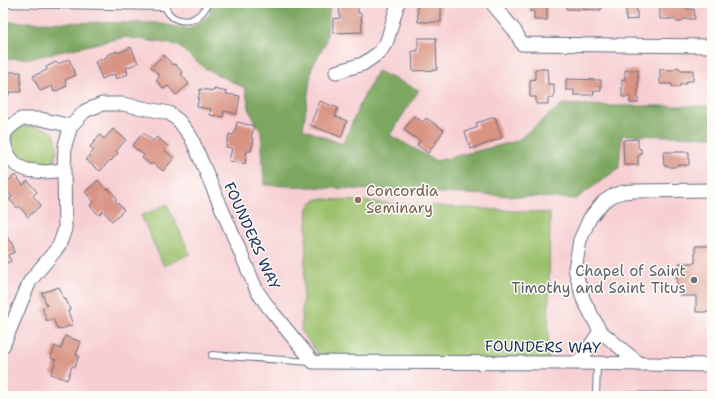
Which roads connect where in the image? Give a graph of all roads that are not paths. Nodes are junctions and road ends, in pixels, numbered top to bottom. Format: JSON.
{"nodes":[{"id":1,"x":205,"y":3,"type":"edge"},
{"id":2,"x":398,"y":3,"type":"edge"},
{"id":3,"x":492,"y":3,"type":"edge"},
{"id":4,"x":3,"y":4,"type":"edge"},
{"id":5,"x":166,"y":5,"type":"edge"},
{"id":6,"x":712,"y":46,"type":"edge"},
{"id":7,"x":336,"y":72,"type":"dead end"},
{"id":8,"x":71,"y":126,"type":"junction"},
{"id":9,"x":64,"y":170,"type":"junction"},
{"id":10,"x":712,"y":190,"type":"edge"},
{"id":11,"x":600,"y":331,"type":"junction"},
{"id":12,"x":3,"y":346,"type":"edge"},
{"id":13,"x":212,"y":356,"type":"dead end"},
{"id":14,"x":313,"y":362,"type":"junction"},
{"id":15,"x":579,"y":363,"type":"junction"},
{"id":16,"x":597,"y":364,"type":"junction"},
{"id":17,"x":641,"y":365,"type":"junction"},
{"id":18,"x":712,"y":365,"type":"edge"},
{"id":19,"x":596,"y":396,"type":"edge"}],
"edges":[{"from":1,"to":5,"type":"lane"},
{"from":2,"to":7,"type":"street"},
{"from":3,"to":6,"type":"street"},
{"from":4,"to":5,"type":"lane"},
{"from":8,"to":9,"type":"street","name":"FOUNDERS WAY"},
{"from":8,"to":9,"type":"street"},
{"from":8,"to":14,"type":"street","name":"FOUNDERS WAY"},
{"from":9,"to":12,"type":"street","name":"FOUNDERS WAY"},
{"from":10,"to":11,"type":"street"},
{"from":11,"to":15,"type":"street"},
{"from":11,"to":17,"type":"street"},
{"from":13,"to":14,"type":"lane"},
{"from":14,"to":15,"type":"street","name":"FOUNDERS WAY"},
{"from":15,"to":16,"type":"street","name":"FOUNDERS WAY"},
{"from":16,"to":17,"type":"street","name":"FOUNDERS WAY"},
{"from":16,"to":19,"type":"lane"},
{"from":17,"to":18,"type":"street","name":"FOUNDERS WAY"}]}
